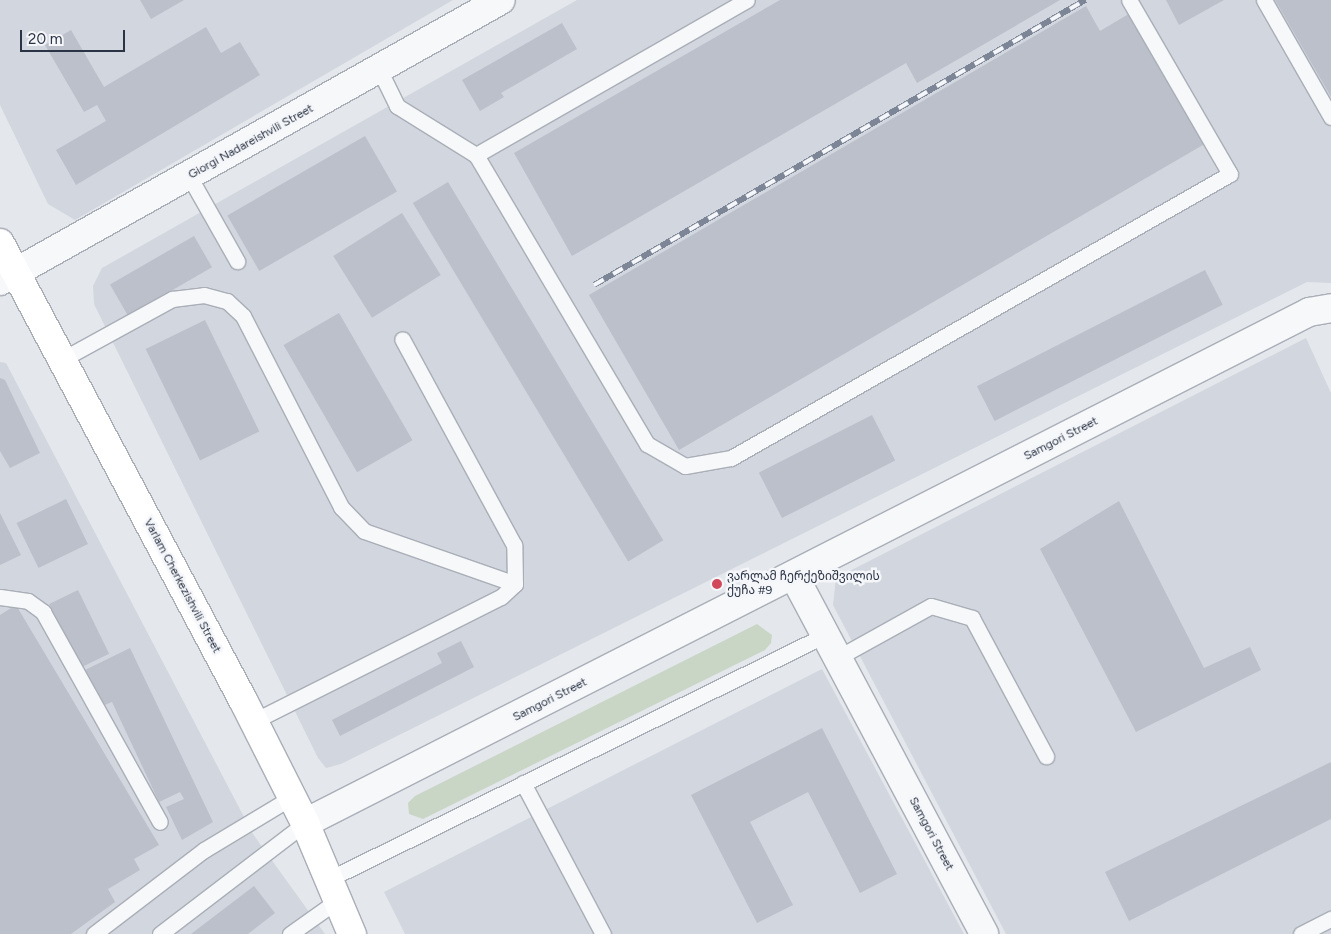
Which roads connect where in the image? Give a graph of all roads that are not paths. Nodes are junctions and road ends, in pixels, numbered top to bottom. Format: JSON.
{"nodes":[{"id":1,"x":502,"y":0,"type":"edge"},
{"id":2,"x":747,"y":0,"type":"edge"},
{"id":3,"x":1129,"y":0,"type":"edge"},
{"id":4,"x":1264,"y":0,"type":"edge"},
{"id":5,"x":380,"y":71,"type":"junction"},
{"id":6,"x":1331,"y":116,"type":"edge"},
{"id":7,"x":476,"y":155,"type":"junction"},
{"id":8,"x":189,"y":176,"type":"junction"},
{"id":9,"x":0,"y":243,"type":"edge"},
{"id":10,"x":237,"y":261,"type":"dead end"},
{"id":11,"x":7,"y":277,"type":"edge"},
{"id":12,"x":1331,"y":308,"type":"edge"},
{"id":13,"x":402,"y":338,"type":"dead end"},
{"id":14,"x":61,"y":360,"type":"junction"},
{"id":15,"x":794,"y":576,"type":"junction"},
{"id":16,"x":515,"y":584,"type":"junction"},
{"id":17,"x":0,"y":597,"type":"edge"},
{"id":18,"x":831,"y":646,"type":"junction"},
{"id":19,"x":254,"y":721,"type":"junction"},
{"id":20,"x":1046,"y":756,"type":"dead end"},
{"id":21,"x":523,"y":783,"type":"junction"},
{"id":22,"x":292,"y":797,"type":"junction"},
{"id":23,"x":160,"y":822,"type":"dead end"},
{"id":24,"x":305,"y":823,"type":"junction"},
{"id":25,"x":333,"y":889,"type":"junction"},
{"id":26,"x":1331,"y":919,"type":"edge"},
{"id":27,"x":94,"y":934,"type":"edge"},
{"id":28,"x":160,"y":934,"type":"edge"},
{"id":29,"x":290,"y":934,"type":"edge"},
{"id":30,"x":352,"y":934,"type":"edge"},
{"id":31,"x":603,"y":934,"type":"edge"},
{"id":32,"x":984,"y":934,"type":"edge"},
{"id":33,"x":1301,"y":934,"type":"edge"}],
"edges":[{"from":1,"to":5,"type":"street","name":"Giorgi Nadareishvili Street"},
{"from":2,"to":7,"type":"lane"},
{"from":3,"to":7,"type":"lane"},
{"from":4,"to":6,"type":"lane"},
{"from":5,"to":7,"type":"lane"},
{"from":5,"to":8,"type":"street","name":"Giorgi Nadareishvili Street"},
{"from":8,"to":10,"type":"lane"},
{"from":8,"to":11,"type":"street","name":"Giorgi Nadareishvili Street"},
{"from":9,"to":11,"type":"street","name":"Varlam Cherkezishvili Street"},
{"from":11,"to":14,"type":"street","name":"Varlam Cherkezishvili Street"},
{"from":12,"to":15,"type":"street","name":"Samgori Street"},
{"from":13,"to":16,"type":"lane"},
{"from":14,"to":16,"type":"lane"},
{"from":14,"to":19,"type":"street","name":"Varlam Cherkezishvili Street"},
{"from":15,"to":18,"type":"street","name":"Samgori Street"},
{"from":15,"to":24,"type":"street","name":"Samgori Street"},
{"from":16,"to":19,"type":"lane"},
{"from":17,"to":23,"type":"lane"},
{"from":18,"to":20,"type":"lane"},
{"from":18,"to":21,"type":"lane"},
{"from":18,"to":32,"type":"street","name":"Samgori Street"},
{"from":19,"to":22,"type":"street","name":"Varlam Cherkezishvili Street"},
{"from":21,"to":25,"type":"lane"},
{"from":21,"to":31,"type":"lane"},
{"from":22,"to":24,"type":"street","name":"Varlam Cherkezishvili Street"},
{"from":22,"to":27,"type":"lane"},
{"from":24,"to":25,"type":"street","name":"Varlam Cherkezishvili Street"},
{"from":24,"to":28,"type":"lane"},
{"from":25,"to":29,"type":"lane"},
{"from":25,"to":30,"type":"street","name":"Varlam Cherkezishvili Street"},
{"from":26,"to":33,"type":"lane"}]}
